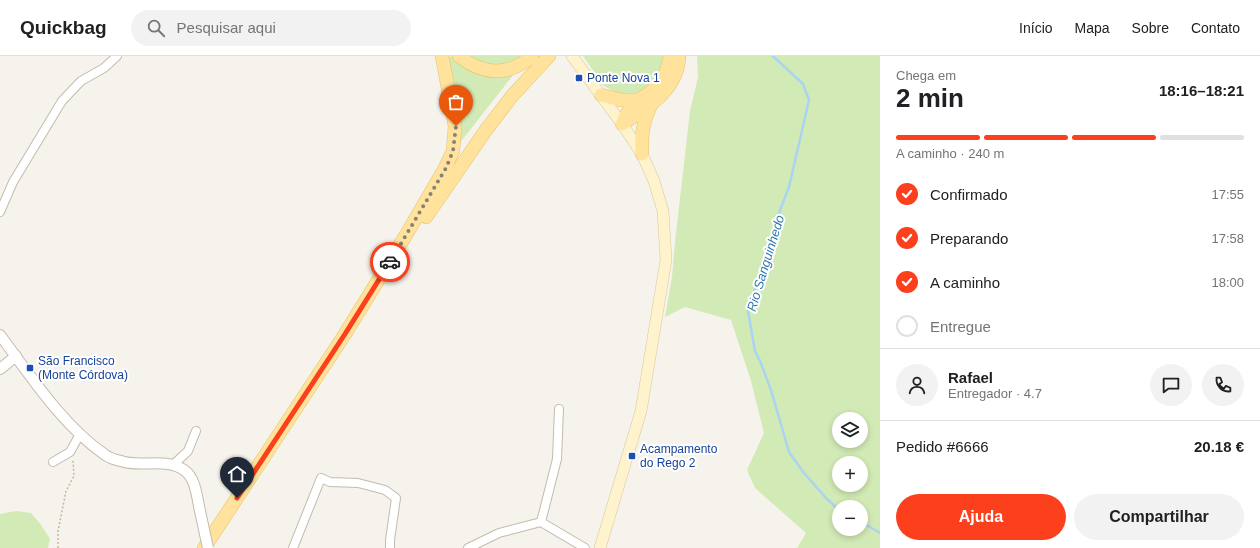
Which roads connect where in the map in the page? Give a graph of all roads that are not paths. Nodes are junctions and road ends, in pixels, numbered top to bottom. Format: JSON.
{"nodes":[{"id":1,"x":117,"y":56,"type":"edge"},
{"id":2,"x":442,"y":56,"type":"edge"},
{"id":3,"x":459,"y":56,"type":"edge"},
{"id":4,"x":532,"y":56,"type":"edge"},
{"id":5,"x":538,"y":56,"type":"edge"},
{"id":6,"x":549,"y":56,"type":"edge"},
{"id":7,"x":572,"y":56,"type":"edge"},
{"id":8,"x":670,"y":56,"type":"edge"},
{"id":9,"x":679,"y":56,"type":"edge"},
{"id":10,"x":601,"y":95,"type":"junction"},
{"id":11,"x":638,"y":100,"type":"junction"},
{"id":12,"x":651,"y":105,"type":"junction"},
{"id":13,"x":622,"y":124,"type":"junction"},
{"id":14,"x":642,"y":154,"type":"junction"},
{"id":15,"x":0,"y":212,"type":"edge"},
{"id":16,"x":406,"y":235,"type":"junction"},
{"id":17,"x":345,"y":334,"type":"junction"},
{"id":18,"x":0,"y":335,"type":"edge"},
{"id":19,"x":16,"y":356,"type":"junction"},
{"id":20,"x":0,"y":369,"type":"edge"},
{"id":21,"x":559,"y":409,"type":"dead end"},
{"id":22,"x":196,"y":431,"type":"dead end"},
{"id":23,"x":80,"y":434,"type":"junction"},
{"id":24,"x":53,"y":462,"type":"dead end"},
{"id":25,"x":174,"y":464,"type":"junction"},
{"id":26,"x":541,"y":522,"type":"junction"},
{"id":27,"x":204,"y":548,"type":"edge"},
{"id":28,"x":208,"y":548,"type":"edge"},
{"id":29,"x":293,"y":548,"type":"edge"},
{"id":30,"x":390,"y":548,"type":"edge"},
{"id":31,"x":468,"y":548,"type":"edge"},
{"id":32,"x":585,"y":548,"type":"edge"},
{"id":33,"x":600,"y":548,"type":"edge"}],
"edges":[{"from":1,"to":15,"type":"street"},
{"from":2,"to":16,"type":"main road"},
{"from":3,"to":4,"type":"main road"},
{"from":5,"to":16,"type":"main road"},
{"from":6,"to":17,"type":"main road"},
{"from":7,"to":10,"type":"main road"},
{"from":8,"to":11,"type":"main road"},
{"from":9,"to":12,"type":"main road"},
{"from":10,"to":11,"type":"main road"},
{"from":10,"to":13,"type":"main road"},
{"from":11,"to":13,"type":"main road"},
{"from":12,"to":13,"type":"main road"},
{"from":12,"to":14,"type":"main road"},
{"from":13,"to":14,"type":"main road"},
{"from":14,"to":33,"type":"main road"},
{"from":16,"to":17,"type":"main road"},
{"from":17,"to":27,"type":"main road"},
{"from":18,"to":19,"type":"street"},
{"from":19,"to":20,"type":"street"},
{"from":19,"to":23,"type":"street"},
{"from":21,"to":26,"type":"street"},
{"from":22,"to":25,"type":"street"},
{"from":23,"to":24,"type":"street"},
{"from":23,"to":25,"type":"street"},
{"from":25,"to":28,"type":"street","bridge":true},
{"from":26,"to":31,"type":"street"},
{"from":26,"to":32,"type":"street"},
{"from":29,"to":30,"type":"street"}]}
